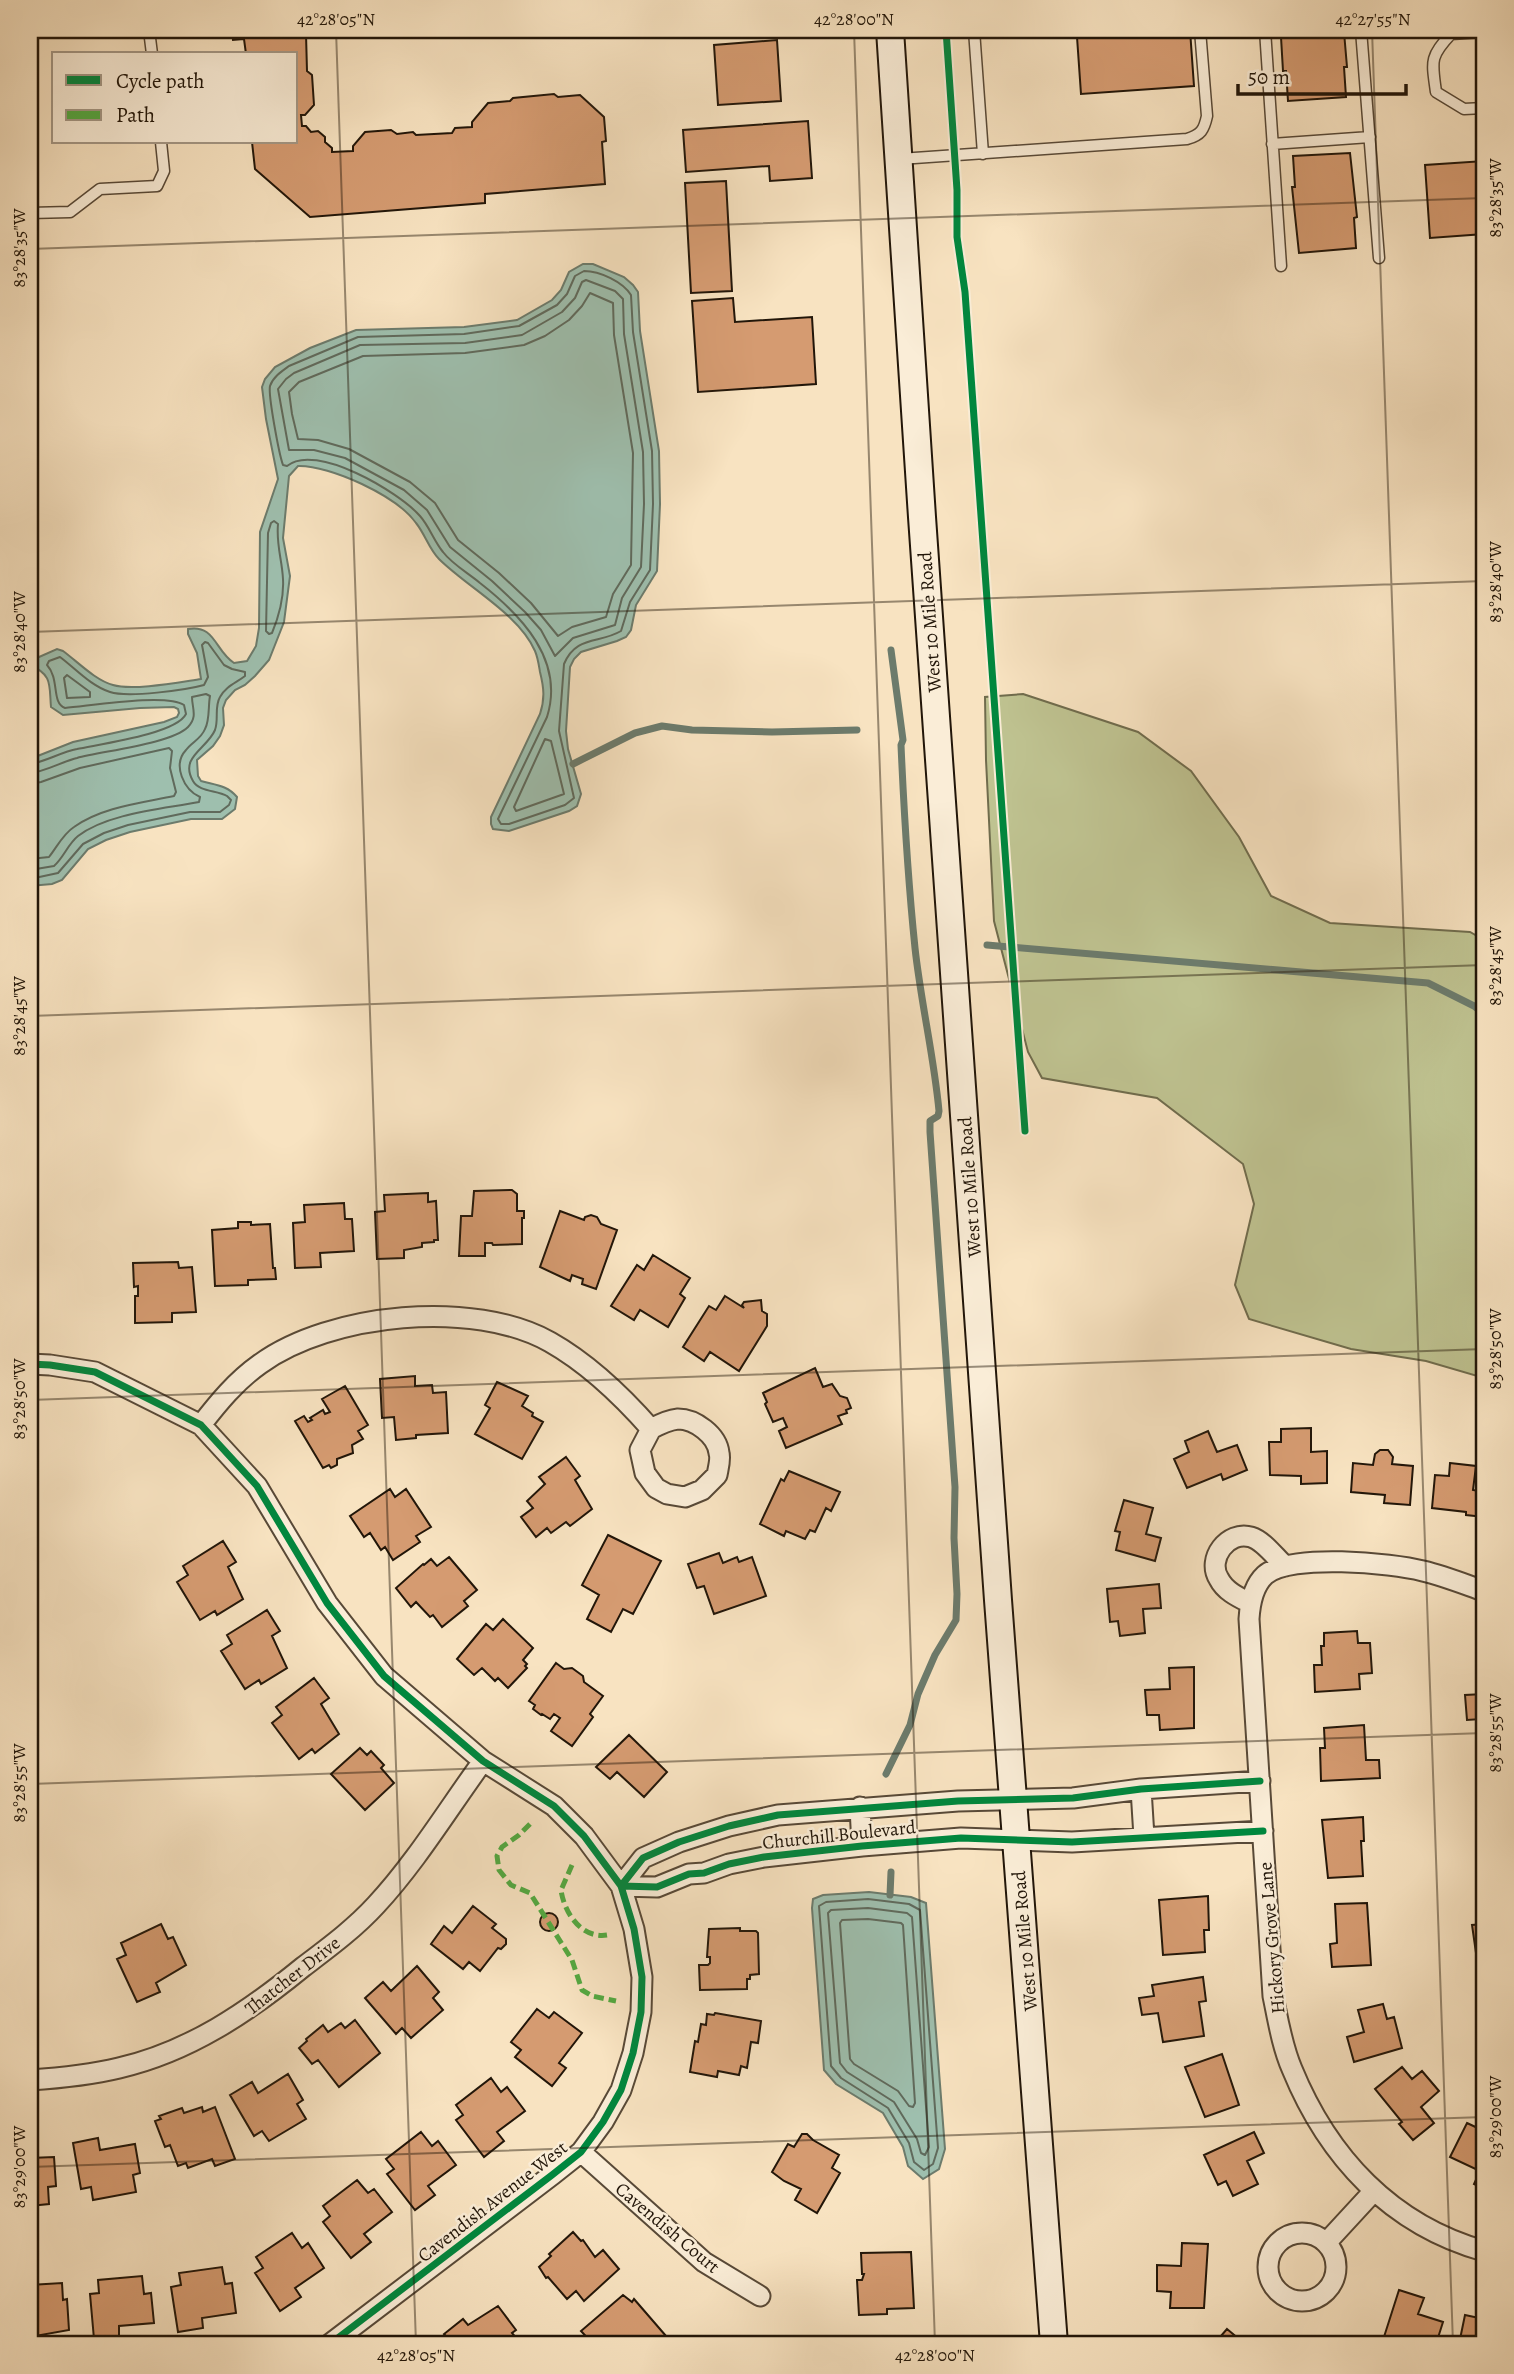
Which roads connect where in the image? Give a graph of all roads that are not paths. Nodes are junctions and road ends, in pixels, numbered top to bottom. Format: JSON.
{"nodes":[{"id":1,"x":149,"y":30,"type":"edge"},
{"id":2,"x":890,"y":30,"type":"edge"},
{"id":3,"x":974,"y":30,"type":"edge"},
{"id":4,"x":1200,"y":30,"type":"edge"},
{"id":5,"x":1265,"y":30,"type":"edge"},
{"id":6,"x":1361,"y":30,"type":"edge"},
{"id":7,"x":1484,"y":32,"type":"edge"},
{"id":8,"x":152,"y":52,"type":"edge"},
{"id":9,"x":1484,"y":108,"type":"edge"},
{"id":10,"x":1370,"y":136,"type":"junction"},
{"id":11,"x":160,"y":144,"type":"edge"},
{"id":12,"x":1272,"y":144,"type":"junction"},
{"id":13,"x":983,"y":154,"type":"junction"},
{"id":14,"x":900,"y":159,"type":"junction"},
{"id":15,"x":30,"y":213,"type":"edge"},
{"id":16,"x":1379,"y":258,"type":"dead end"},
{"id":17,"x":1281,"y":266,"type":"dead end"},
{"id":18,"x":30,"y":1364,"type":"edge"},
{"id":19,"x":201,"y":1425,"type":"junction"},
{"id":20,"x":651,"y":1429,"type":"junction"},
{"id":21,"x":1285,"y":1566,"type":"junction"},
{"id":22,"x":1484,"y":1591,"type":"edge"},
{"id":23,"x":1250,"y":1603,"type":"junction"},
{"id":24,"x":483,"y":1761,"type":"junction"},
{"id":25,"x":1259,"y":1781,"type":"junction"},
{"id":26,"x":1142,"y":1788,"type":"junction"},
{"id":27,"x":1013,"y":1800,"type":"junction"},
{"id":28,"x":860,"y":1807,"type":"junction"},
{"id":29,"x":1264,"y":1831,"type":"junction"},
{"id":30,"x":1144,"y":1837,"type":"junction"},
{"id":31,"x":1016,"y":1841,"type":"junction"},
{"id":32,"x":862,"y":1846,"type":"junction"},
{"id":33,"x":621,"y":1886,"type":"junction"},
{"id":34,"x":30,"y":2080,"type":"edge"},
{"id":35,"x":580,"y":2152,"type":"junction"},
{"id":36,"x":1373,"y":2192,"type":"junction"},
{"id":37,"x":1326,"y":2243,"type":"dead end"},
{"id":38,"x":1484,"y":2251,"type":"edge"},
{"id":39,"x":760,"y":2297,"type":"dead end"},
{"id":40,"x":330,"y":2344,"type":"edge"},
{"id":41,"x":1054,"y":2344,"type":"edge"}],
"edges":[{"from":1,"to":8,"type":"lane"},
{"from":2,"to":14,"type":"main road","name":"West 10 Mile Road"},
{"from":3,"to":13,"type":"lane"},
{"from":4,"to":13,"type":"lane"},
{"from":5,"to":12,"type":"lane"},
{"from":6,"to":10,"type":"lane"},
{"from":7,"to":9,"type":"lane"},
{"from":10,"to":12,"type":"lane"},
{"from":10,"to":16,"type":"lane"},
{"from":11,"to":15,"type":"lane"},
{"from":12,"to":17,"type":"lane"},
{"from":13,"to":14,"type":"lane"},
{"from":14,"to":27,"type":"main road","name":"West 10 Mile Road"},
{"from":18,"to":19,"type":"street"},
{"from":19,"to":20,"type":"street"},
{"from":19,"to":24,"type":"street","name":"Cavendish Avenue West"},
{"from":20,"to":20,"type":"street"},
{"from":21,"to":22,"type":"street"},
{"from":21,"to":23,"type":"street"},
{"from":21,"to":23,"type":"street"},
{"from":23,"to":25,"type":"street","name":"Hickory Grove Lane"},
{"from":24,"to":33,"type":"street","name":"Cavendish Avenue West"},
{"from":24,"to":34,"type":"street","name":"Thatcher Drive"},
{"from":25,"to":26,"type":"street","name":"Churchill Boulevard"},
{"from":25,"to":29,"type":"street","name":"Hickory Grove Lane"},
{"from":26,"to":27,"type":"street","name":"Churchill Boulevard"},
{"from":26,"to":30,"type":"street"},
{"from":27,"to":28,"type":"street","name":"Churchill Boulevard"},
{"from":27,"to":31,"type":"main road","name":"West 10 Mile Road"},
{"from":28,"to":32,"type":"street","name":"Churchill Boulevard"},
{"from":28,"to":33,"type":"street","name":"Churchill Boulevard"},
{"from":29,"to":30,"type":"street","name":"Churchill Boulevard"},
{"from":29,"to":36,"type":"street","name":"Hickory Grove Lane"},
{"from":30,"to":31,"type":"street","name":"Churchill Boulevard"},
{"from":31,"to":32,"type":"street","name":"Churchill Boulevard"},
{"from":31,"to":41,"type":"main road","name":"West 10 Mile Road"},
{"from":32,"to":33,"type":"street","name":"Churchill Boulevard"},
{"from":33,"to":35,"type":"street","name":"Cavendish Avenue West"},
{"from":35,"to":39,"type":"street","name":"Cavendish Court"},
{"from":35,"to":40,"type":"street","name":"Cavendish Avenue West"},
{"from":36,"to":37,"type":"street"},
{"from":36,"to":38,"type":"street","name":"Hickory Grove Lane"}]}
